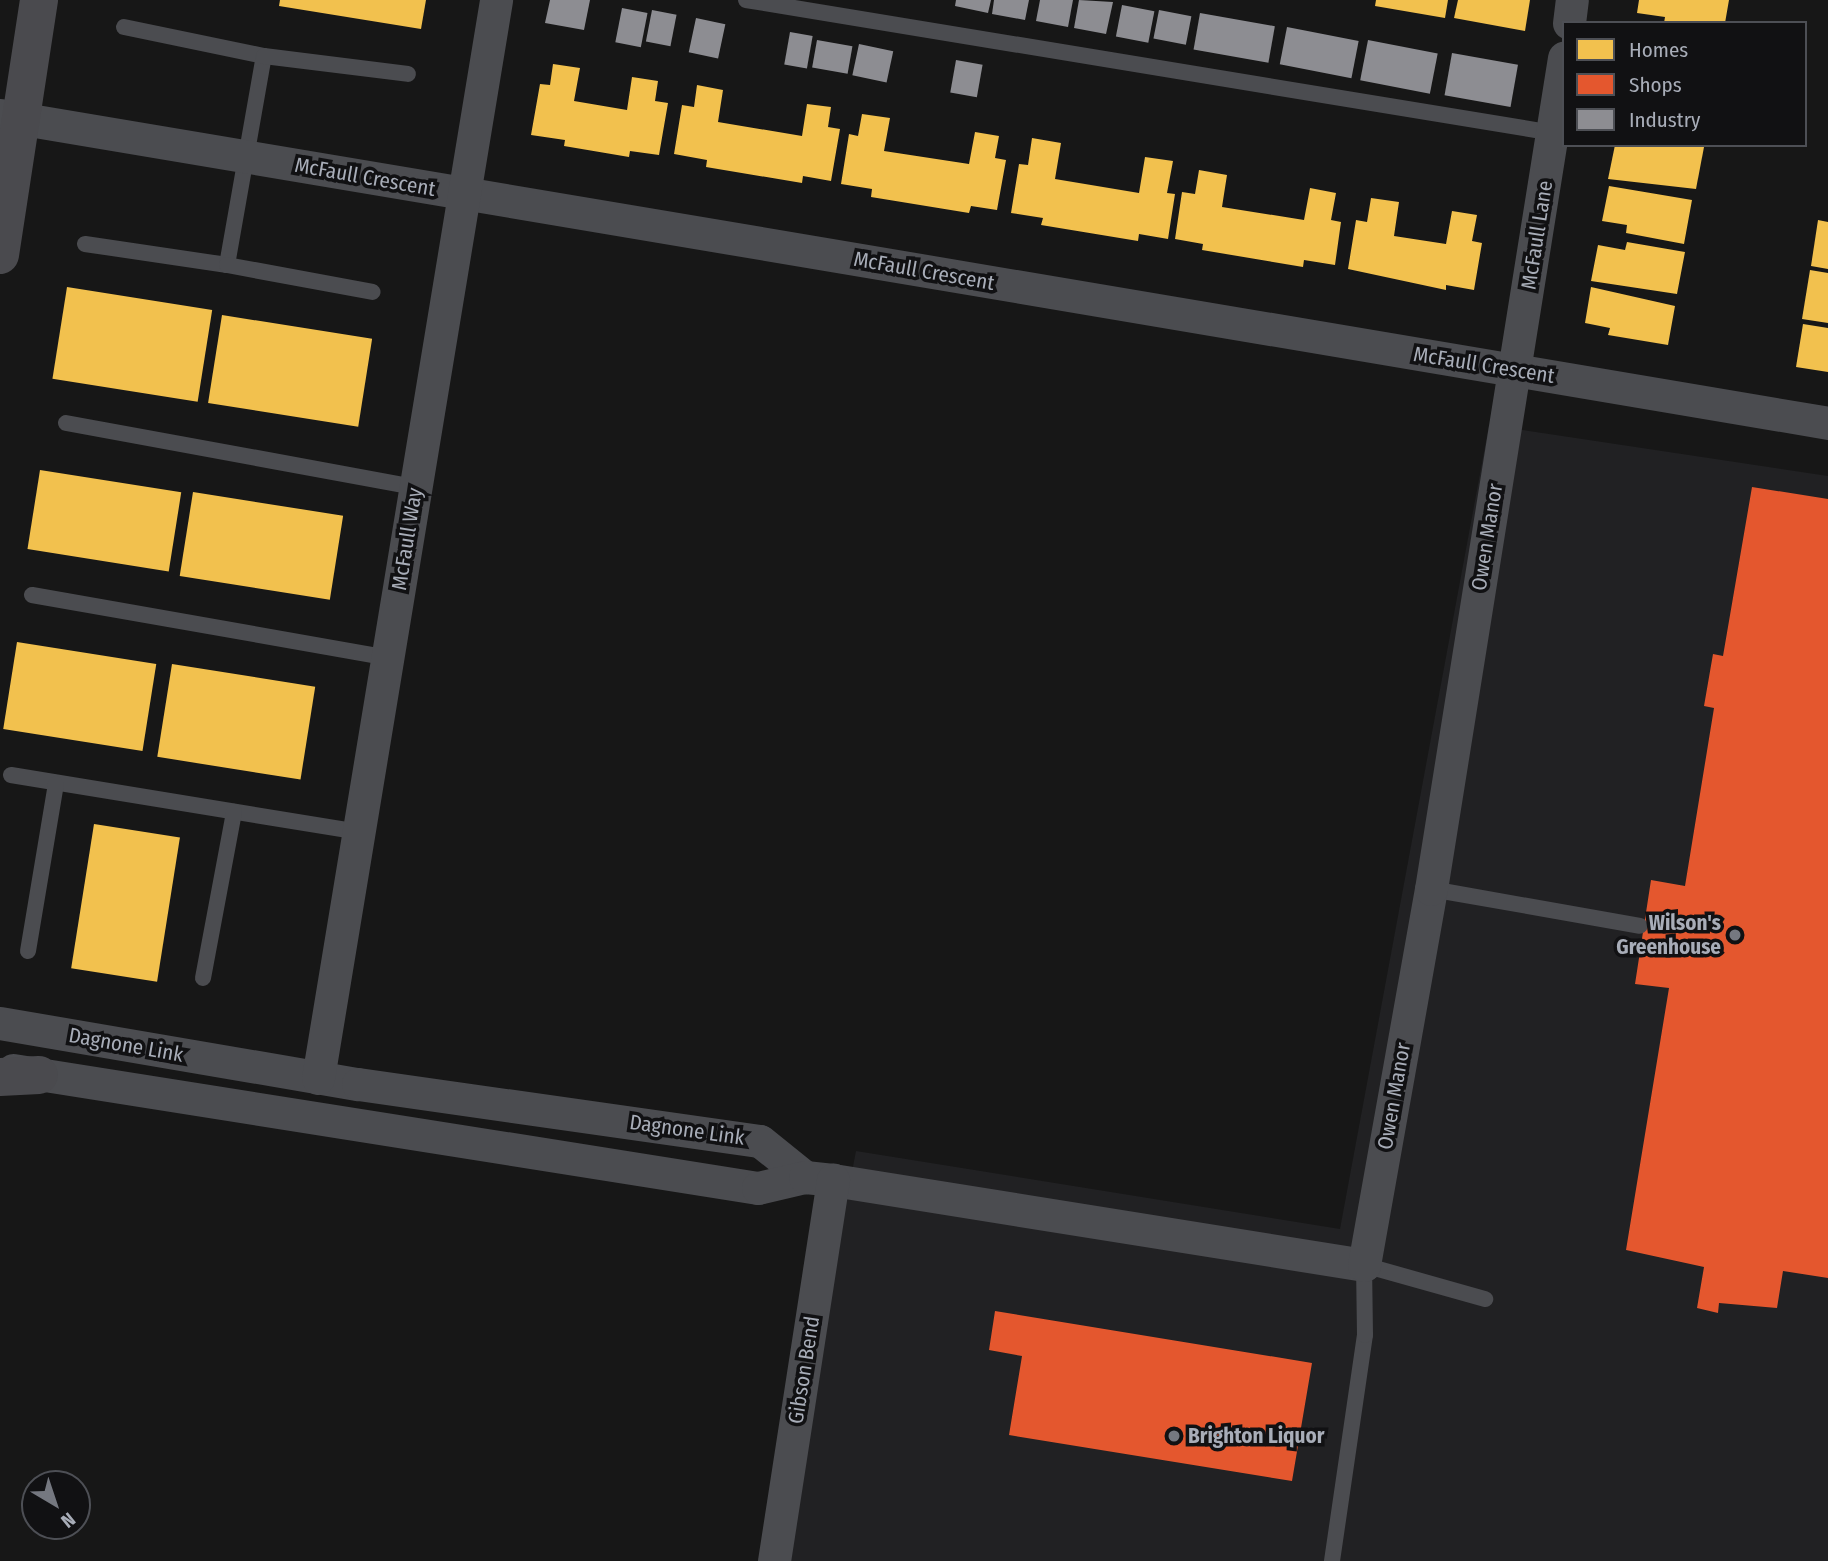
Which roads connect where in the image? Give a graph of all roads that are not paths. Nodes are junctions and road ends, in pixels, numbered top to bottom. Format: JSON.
{"nodes":[{"id":1,"x":39,"y":0,"type":"edge"},
{"id":2,"x":496,"y":0,"type":"edge"},
{"id":3,"x":746,"y":0,"type":"edge"},
{"id":4,"x":1572,"y":0,"type":"edge"},
{"id":5,"x":1569,"y":21,"type":"edge"},
{"id":6,"x":124,"y":27,"type":"dead end"},
{"id":7,"x":264,"y":56,"type":"junction"},
{"id":8,"x":1562,"y":73,"type":"edge"},
{"id":9,"x":408,"y":74,"type":"dead end"},
{"id":10,"x":10,"y":117,"type":"edge"},
{"id":11,"x":1554,"y":133,"type":"junction"},
{"id":12,"x":245,"y":156,"type":"junction"},
{"id":13,"x":464,"y":194,"type":"junction"},
{"id":14,"x":85,"y":244,"type":"dead end"},
{"id":15,"x":0,"y":255,"type":"edge"},
{"id":16,"x":227,"y":265,"type":"junction"},
{"id":17,"x":373,"y":292,"type":"dead end"},
{"id":18,"x":1514,"y":369,"type":"junction"},
{"id":19,"x":66,"y":423,"type":"dead end"},
{"id":20,"x":1828,"y":423,"type":"edge"},
{"id":21,"x":416,"y":487,"type":"junction"},
{"id":22,"x":32,"y":595,"type":"dead end"},
{"id":23,"x":388,"y":658,"type":"junction"},
{"id":24,"x":11,"y":775,"type":"dead end"},
{"id":25,"x":56,"y":784,"type":"junction"},
{"id":26,"x":234,"y":812,"type":"junction"},
{"id":27,"x":360,"y":832,"type":"junction"},
{"id":28,"x":1431,"y":889,"type":"junction"},
{"id":29,"x":1640,"y":926,"type":"dead end"},
{"id":30,"x":27,"y":951,"type":"dead end"},
{"id":31,"x":203,"y":978,"type":"dead end"},
{"id":32,"x":0,"y":1023,"type":"edge"},
{"id":33,"x":0,"y":1067,"type":"edge"},
{"id":34,"x":38,"y":1075,"type":"junction"},
{"id":35,"x":0,"y":1077,"type":"edge"},
{"id":36,"x":318,"y":1077,"type":"junction"},
{"id":37,"x":819,"y":1178,"type":"junction"},
{"id":38,"x":1364,"y":1265,"type":"junction"},
{"id":39,"x":1485,"y":1299,"type":"dead end"},
{"id":40,"x":774,"y":1561,"type":"edge"},
{"id":41,"x":1332,"y":1561,"type":"edge"}],
"edges":[{"from":1,"to":10,"type":"street"},
{"from":2,"to":13,"type":"street","name":"McFaull Way"},
{"from":3,"to":11,"type":"lane"},
{"from":4,"to":5,"type":"street"},
{"from":6,"to":7,"type":"lane"},
{"from":7,"to":9,"type":"lane"},
{"from":7,"to":12,"type":"lane"},
{"from":8,"to":11,"type":"street","name":"McFaull Lane"},
{"from":10,"to":12,"type":"street","name":"McFaull Crescent"},
{"from":10,"to":15,"type":"street"},
{"from":11,"to":18,"type":"street","name":"McFaull Lane"},
{"from":12,"to":13,"type":"street","name":"McFaull Crescent"},
{"from":12,"to":16,"type":"lane"},
{"from":13,"to":18,"type":"street","name":"McFaull Crescent"},
{"from":13,"to":21,"type":"street","name":"McFaull Way"},
{"from":14,"to":16,"type":"lane"},
{"from":16,"to":17,"type":"lane"},
{"from":18,"to":20,"type":"street","name":"McFaull Crescent"},
{"from":18,"to":28,"type":"street","name":"Owen Manor"},
{"from":19,"to":21,"type":"lane"},
{"from":21,"to":23,"type":"street","name":"McFaull Way"},
{"from":22,"to":23,"type":"lane"},
{"from":23,"to":27,"type":"street","name":"McFaull Way"},
{"from":24,"to":25,"type":"lane"},
{"from":25,"to":26,"type":"lane"},
{"from":25,"to":30,"type":"lane"},
{"from":26,"to":27,"type":"lane"},
{"from":26,"to":31,"type":"lane"},
{"from":27,"to":36,"type":"street","name":"McFaull Way"},
{"from":28,"to":29,"type":"lane"},
{"from":28,"to":38,"type":"street","name":"Owen Manor"},
{"from":32,"to":36,"type":"street","name":"Dagnone Link"},
{"from":33,"to":34,"type":"street","name":"Dagnone Link"},
{"from":34,"to":35,"type":"street"},
{"from":34,"to":37,"type":"street","name":"Dagnone Link"},
{"from":36,"to":37,"type":"street","name":"Dagnone Link"},
{"from":37,"to":38,"type":"street"},
{"from":37,"to":40,"type":"street","name":"Gibson Bend"},
{"from":38,"to":39,"type":"lane"},
{"from":38,"to":41,"type":"lane"}]}
